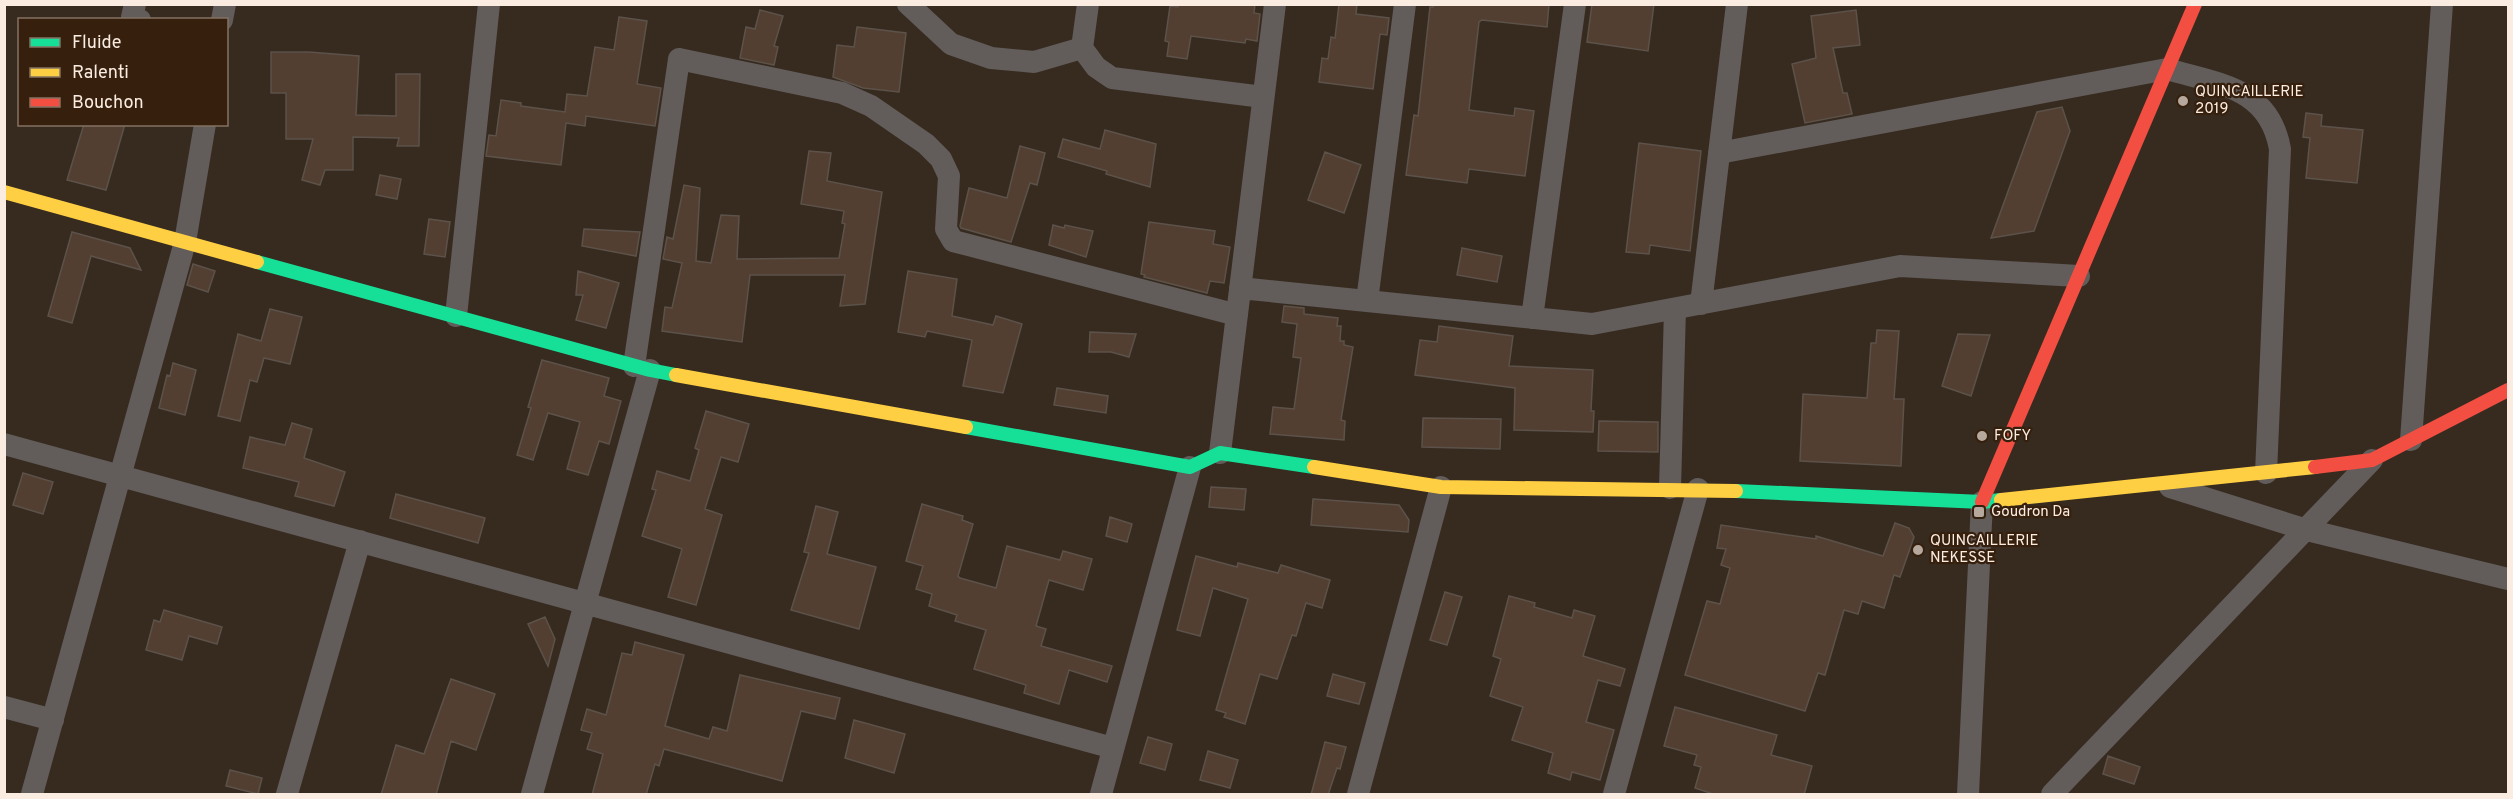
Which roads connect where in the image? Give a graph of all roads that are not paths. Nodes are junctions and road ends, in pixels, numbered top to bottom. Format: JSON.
{"nodes":[{"id":1,"x":135,"y":4,"type":"edge"},
{"id":2,"x":489,"y":4,"type":"edge"},
{"id":3,"x":908,"y":4,"type":"edge"},
{"id":4,"x":1088,"y":4,"type":"edge"},
{"id":5,"x":1275,"y":4,"type":"edge"},
{"id":6,"x":1405,"y":4,"type":"edge"},
{"id":7,"x":1575,"y":4,"type":"edge"},
{"id":8,"x":1737,"y":4,"type":"edge"},
{"id":9,"x":2194,"y":4,"type":"edge"},
{"id":10,"x":2442,"y":4,"type":"edge"},
{"id":11,"x":135,"y":18,"type":"edge"},
{"id":12,"x":1082,"y":48,"type":"junction"},
{"id":13,"x":2167,"y":69,"type":"junction"},
{"id":14,"x":1263,"y":97,"type":"junction"},
{"id":15,"x":205,"y":126,"type":"edge"},
{"id":16,"x":1719,"y":153,"type":"junction"},
{"id":17,"x":4,"y":192,"type":"edge"},
{"id":18,"x":186,"y":242,"type":"junction"},
{"id":19,"x":2079,"y":276,"type":"junction"},
{"id":20,"x":1240,"y":288,"type":"junction"},
{"id":21,"x":1367,"y":301,"type":"junction"},
{"id":22,"x":1701,"y":304,"type":"junction"},
{"id":23,"x":1675,"y":309,"type":"junction"},
{"id":24,"x":1237,"y":315,"type":"junction"},
{"id":25,"x":456,"y":316,"type":"junction"},
{"id":26,"x":1532,"y":318,"type":"junction"},
{"id":27,"x":642,"y":368,"type":"junction"},
{"id":28,"x":2508,"y":390,"type":"edge"},
{"id":29,"x":2411,"y":440,"type":"junction"},
{"id":30,"x":4,"y":444,"type":"edge"},
{"id":31,"x":1220,"y":453,"type":"junction"},
{"id":32,"x":2372,"y":460,"type":"junction"},
{"id":33,"x":1190,"y":467,"type":"junction"},
{"id":34,"x":2266,"y":473,"type":"junction"},
{"id":35,"x":121,"y":476,"type":"junction"},
{"id":36,"x":2162,"y":485,"type":"junction"},
{"id":37,"x":1441,"y":487,"type":"junction"},
{"id":38,"x":1670,"y":488,"type":"junction"},
{"id":39,"x":1698,"y":489,"type":"junction"},
{"id":40,"x":1983,"y":502,"type":"junction"},
{"id":41,"x":2307,"y":530,"type":"junction"},
{"id":42,"x":360,"y":542,"type":"junction"},
{"id":43,"x":2508,"y":579,"type":"edge"},
{"id":44,"x":585,"y":603,"type":"junction"},
{"id":45,"x":4,"y":707,"type":"edge"},
{"id":46,"x":53,"y":720,"type":"junction"},
{"id":47,"x":1113,"y":748,"type":"junction"},
{"id":48,"x":32,"y":795,"type":"edge"},
{"id":49,"x":287,"y":795,"type":"edge"},
{"id":50,"x":532,"y":795,"type":"edge"},
{"id":51,"x":1101,"y":795,"type":"edge"},
{"id":52,"x":1358,"y":795,"type":"edge"},
{"id":53,"x":1614,"y":795,"type":"edge"},
{"id":54,"x":1968,"y":795,"type":"edge"},
{"id":55,"x":2052,"y":795,"type":"edge"}],
"edges":[{"from":1,"to":11,"type":"street"},
{"from":2,"to":25,"type":"street"},
{"from":3,"to":12,"type":"street"},
{"from":4,"to":12,"type":"street"},
{"from":5,"to":14,"type":"street"},
{"from":6,"to":21,"type":"street"},
{"from":7,"to":26,"type":"street"},
{"from":8,"to":16,"type":"street"},
{"from":9,"to":13,"type":"street"},
{"from":10,"to":29,"type":"street"},
{"from":12,"to":14,"type":"street"},
{"from":13,"to":16,"type":"street"},
{"from":13,"to":19,"type":"street"},
{"from":13,"to":34,"type":"street"},
{"from":14,"to":20,"type":"street"},
{"from":15,"to":18,"type":"street"},
{"from":16,"to":22,"type":"street"},
{"from":17,"to":18,"type":"street"},
{"from":18,"to":25,"type":"street"},
{"from":18,"to":35,"type":"street"},
{"from":19,"to":22,"type":"street"},
{"from":19,"to":40,"type":"street"},
{"from":20,"to":21,"type":"street"},
{"from":20,"to":24,"type":"street"},
{"from":21,"to":26,"type":"street"},
{"from":22,"to":23,"type":"street"},
{"from":23,"to":26,"type":"street"},
{"from":23,"to":38,"type":"street"},
{"from":24,"to":27,"type":"street"},
{"from":24,"to":31,"type":"street"},
{"from":25,"to":27,"type":"street"},
{"from":27,"to":33,"type":"street"},
{"from":27,"to":44,"type":"street"},
{"from":28,"to":29,"type":"street"},
{"from":29,"to":32,"type":"street"},
{"from":30,"to":35,"type":"street"},
{"from":31,"to":33,"type":"street"},
{"from":31,"to":37,"type":"street"},
{"from":32,"to":34,"type":"street"},
{"from":32,"to":41,"type":"street"},
{"from":33,"to":47,"type":"street"},
{"from":34,"to":36,"type":"street"},
{"from":35,"to":42,"type":"street"},
{"from":35,"to":46,"type":"street"},
{"from":36,"to":40,"type":"street"},
{"from":36,"to":41,"type":"street"},
{"from":37,"to":38,"type":"street"},
{"from":37,"to":52,"type":"street"},
{"from":38,"to":39,"type":"street"},
{"from":39,"to":40,"type":"street"},
{"from":39,"to":53,"type":"street"},
{"from":40,"to":54,"type":"street"},
{"from":41,"to":43,"type":"street"},
{"from":41,"to":55,"type":"street"},
{"from":42,"to":44,"type":"street"},
{"from":42,"to":49,"type":"street"},
{"from":44,"to":47,"type":"street"},
{"from":44,"to":50,"type":"street"},
{"from":45,"to":46,"type":"street"},
{"from":46,"to":48,"type":"street"},
{"from":47,"to":51,"type":"street"}]}
